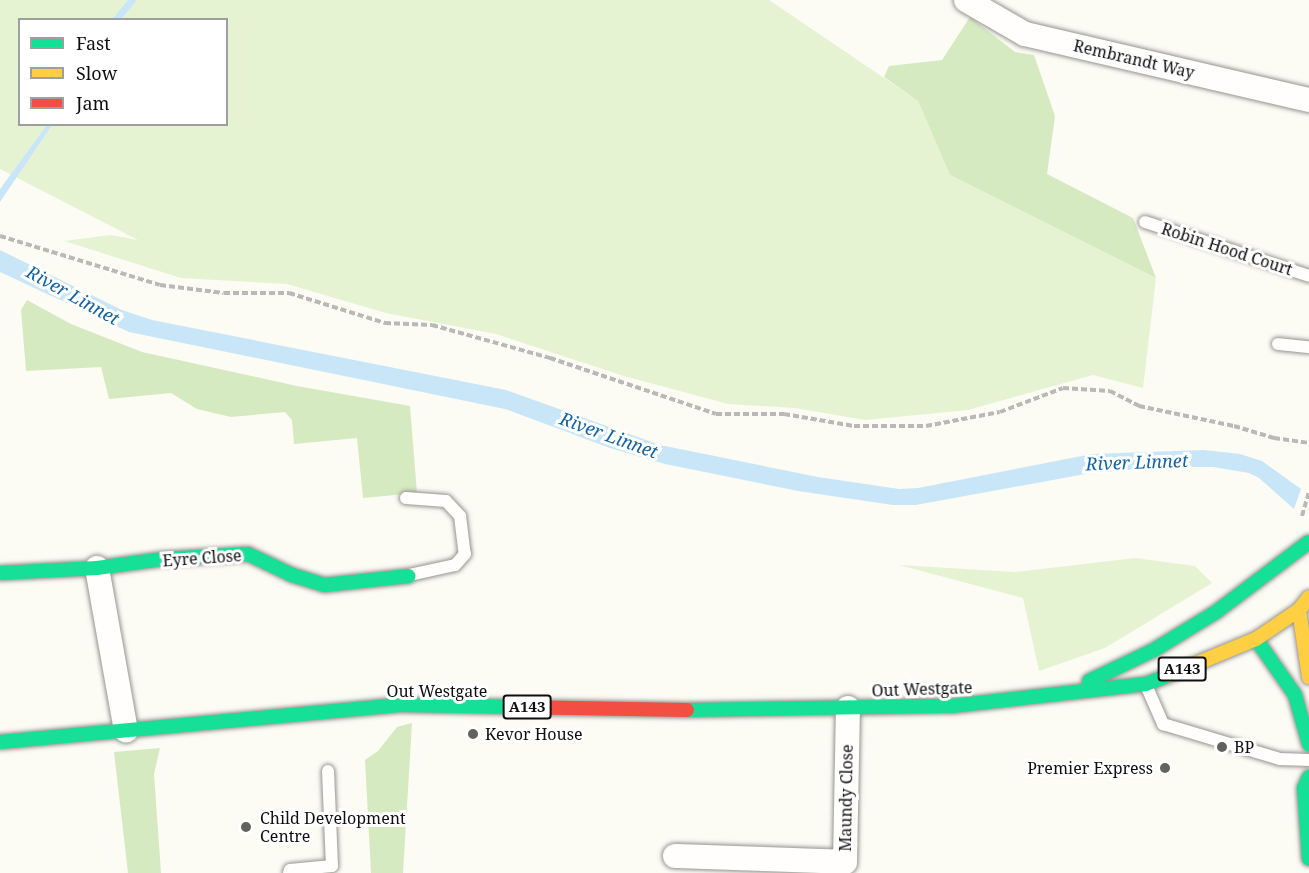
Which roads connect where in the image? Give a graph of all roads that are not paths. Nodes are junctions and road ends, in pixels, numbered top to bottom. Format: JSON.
{"nodes":[{"id":1,"x":966,"y":0,"type":"edge"},
{"id":2,"x":1309,"y":100,"type":"edge"},
{"id":3,"x":1146,"y":222,"type":"dead end"},
{"id":4,"x":1309,"y":276,"type":"edge"},
{"id":5,"x":1278,"y":344,"type":"dead end"},
{"id":6,"x":1309,"y":347,"type":"edge"},
{"id":7,"x":406,"y":498,"type":"dead end"},
{"id":8,"x":1309,"y":542,"type":"edge"},
{"id":9,"x":97,"y":568,"type":"junction"},
{"id":10,"x":1271,"y":571,"type":"junction"},
{"id":11,"x":0,"y":573,"type":"edge"},
{"id":12,"x":409,"y":576,"type":"joint"},
{"id":13,"x":1265,"y":593,"type":"dead end"},
{"id":14,"x":1309,"y":597,"type":"edge"},
{"id":15,"x":1229,"y":601,"type":"junction"},
{"id":16,"x":1251,"y":603,"type":"dead end"},
{"id":17,"x":1281,"y":607,"type":"dead end"},
{"id":18,"x":1299,"y":610,"type":"junction"},
{"id":19,"x":1259,"y":622,"type":"dead end"},
{"id":20,"x":1256,"y":639,"type":"junction"},
{"id":21,"x":1309,"y":677,"type":"edge"},
{"id":22,"x":1146,"y":684,"type":"junction"},
{"id":23,"x":1054,"y":695,"type":"junction"},
{"id":24,"x":848,"y":708,"type":"junction"},
{"id":25,"x":126,"y":730,"type":"junction"},
{"id":26,"x":0,"y":742,"type":"edge"},
{"id":27,"x":1309,"y":744,"type":"edge"},
{"id":28,"x":1309,"y":760,"type":"edge"},
{"id":29,"x":328,"y":771,"type":"dead end"},
{"id":30,"x":1309,"y":777,"type":"edge"},
{"id":31,"x":675,"y":856,"type":"dead end"},
{"id":32,"x":1309,"y":859,"type":"edge"},
{"id":33,"x":289,"y":873,"type":"edge"}],
"edges":[{"from":1,"to":2,"type":"street","name":"Rembrandt Way"},
{"from":3,"to":4,"type":"lane","name":"Robin Hood Court"},
{"from":5,"to":6,"type":"lane"},
{"from":7,"to":12,"type":"lane"},
{"from":8,"to":10,"type":"main road","number":"A143"},
{"from":9,"to":11,"type":"main road","name":"Eyre Close"},
{"from":9,"to":12,"type":"main road","name":"Eyre Close"},
{"from":9,"to":25,"type":"street"},
{"from":10,"to":13,"type":"main road"},
{"from":10,"to":15,"type":"main road","name":"Out Westgate","number":"A143"},
{"from":14,"to":18,"type":"main road","number":"A143"},
{"from":15,"to":16,"type":"main road"},
{"from":15,"to":23,"type":"main road","name":"Out Westgate","number":"A143"},
{"from":17,"to":18,"type":"main road"},
{"from":18,"to":20,"type":"main road","name":"Out Westgate","number":"A143"},
{"from":18,"to":21,"type":"main road"},
{"from":19,"to":20,"type":"main road"},
{"from":20,"to":22,"type":"main road","name":"Out Westgate","number":"A143"},
{"from":20,"to":27,"type":"main road"},
{"from":22,"to":23,"type":"main road","name":"Out Westgate","number":"A143"},
{"from":22,"to":28,"type":"lane"},
{"from":23,"to":24,"type":"main road","name":"Out Westgate","number":"A143"},
{"from":24,"to":25,"type":"main road","name":"Out Westgate","number":"A143"},
{"from":24,"to":31,"type":"street","name":"Maundy Close"},
{"from":25,"to":26,"type":"main road","name":"Out Westgate","number":"A143"},
{"from":29,"to":33,"type":"lane"},
{"from":30,"to":32,"type":"main road"}]}
